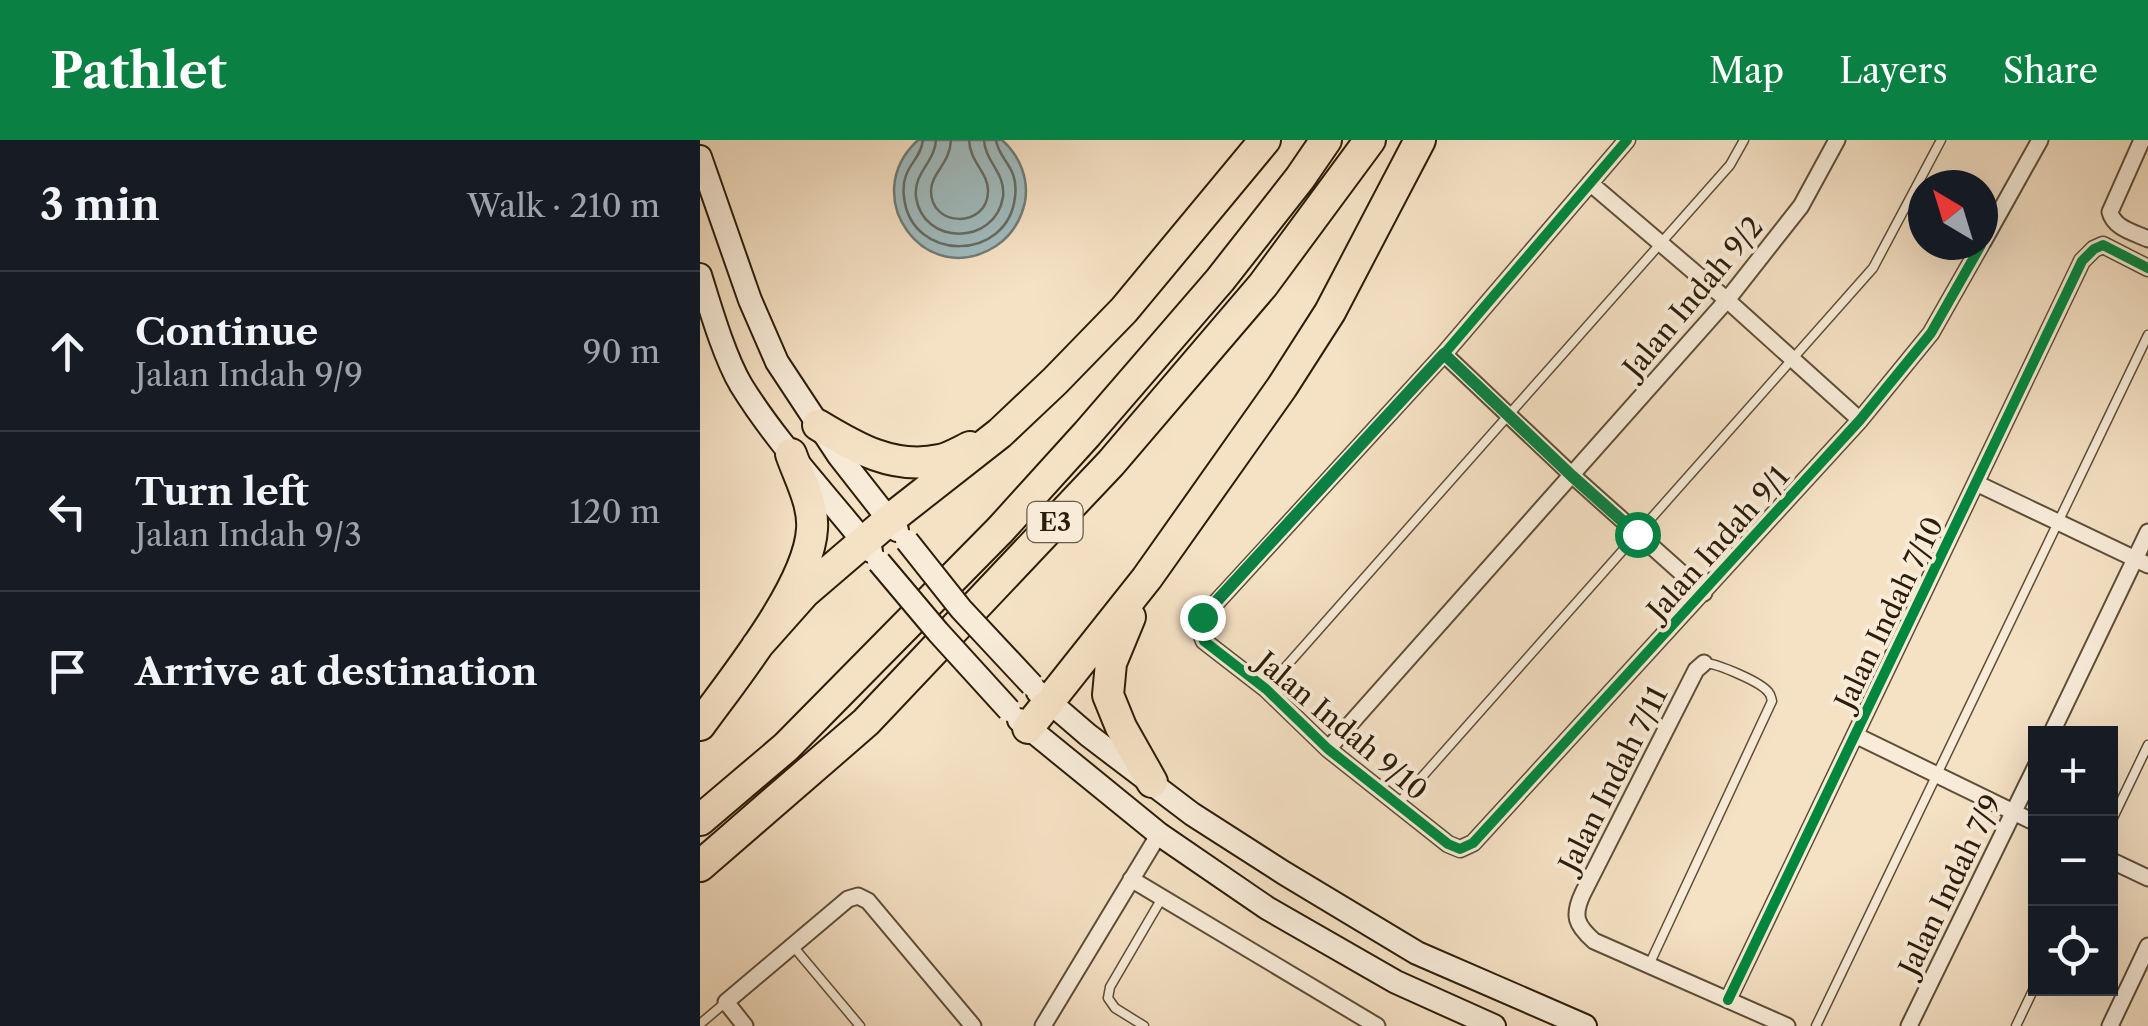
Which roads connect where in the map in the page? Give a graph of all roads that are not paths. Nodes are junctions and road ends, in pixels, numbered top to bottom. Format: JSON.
{"nodes":[{"id":1,"x":1266,"y":140,"type":"edge"},
{"id":2,"x":1326,"y":140,"type":"edge"},
{"id":3,"x":1370,"y":140,"type":"edge"},
{"id":4,"x":1420,"y":140,"type":"edge"},
{"id":5,"x":1627,"y":140,"type":"edge"},
{"id":6,"x":1744,"y":140,"type":"edge"},
{"id":7,"x":1836,"y":140,"type":"edge"},
{"id":8,"x":1941,"y":140,"type":"edge"},
{"id":9,"x":2040,"y":140,"type":"edge"},
{"id":10,"x":2142,"y":140,"type":"edge"},
{"id":11,"x":700,"y":156,"type":"edge"},
{"id":12,"x":1590,"y":183,"type":"junction"},
{"id":13,"x":1998,"y":215,"type":"edge"},
{"id":14,"x":2148,"y":239,"type":"edge"},
{"id":15,"x":1661,"y":244,"type":"junction"},
{"id":16,"x":1972,"y":260,"type":"edge"},
{"id":17,"x":2148,"y":268,"type":"edge"},
{"id":18,"x":700,"y":275,"type":"edge"},
{"id":19,"x":1727,"y":300,"type":"junction"},
{"id":20,"x":2148,"y":334,"type":"edge"},
{"id":21,"x":1444,"y":354,"type":"junction"},
{"id":22,"x":1793,"y":359,"type":"junction"},
{"id":23,"x":1508,"y":415,"type":"junction"},
{"id":24,"x":1860,"y":420,"type":"junction"},
{"id":25,"x":818,"y":425,"type":"junction"},
{"id":26,"x":1000,"y":433,"type":"junction"},
{"id":27,"x":791,"y":454,"type":"junction"},
{"id":28,"x":1572,"y":476,"type":"junction"},
{"id":29,"x":1976,"y":483,"type":"junction"},
{"id":30,"x":2058,"y":522,"type":"junction"},
{"id":31,"x":898,"y":531,"type":"junction"},
{"id":32,"x":2148,"y":532,"type":"edge"},
{"id":33,"x":1637,"y":534,"type":"junction"},
{"id":34,"x":871,"y":552,"type":"junction"},
{"id":35,"x":2142,"y":562,"type":"edge"},
{"id":36,"x":1146,"y":578,"type":"junction"},
{"id":37,"x":1704,"y":593,"type":"junction"},
{"id":38,"x":757,"y":646,"type":"junction"},
{"id":39,"x":1704,"y":663,"type":"joint"},
{"id":40,"x":1266,"y":689,"type":"junction"},
{"id":41,"x":1041,"y":694,"type":"junction"},
{"id":42,"x":1019,"y":719,"type":"junction"},
{"id":43,"x":700,"y":725,"type":"edge"},
{"id":44,"x":2055,"y":726,"type":"edge"},
{"id":45,"x":1855,"y":734,"type":"junction"},
{"id":46,"x":2148,"y":745,"type":"edge"},
{"id":47,"x":1328,"y":749,"type":"junction"},
{"id":48,"x":1937,"y":775,"type":"junction"},
{"id":49,"x":1152,"y":782,"type":"junction"},
{"id":50,"x":2028,"y":782,"type":"edge"},
{"id":51,"x":1398,"y":804,"type":"junction"},
{"id":52,"x":2013,"y":812,"type":"junction"},
{"id":53,"x":2114,"y":816,"type":"edge"},
{"id":54,"x":2028,"y":819,"type":"edge"},
{"id":55,"x":700,"y":820,"type":"edge"},
{"id":56,"x":1159,"y":834,"type":"junction"},
{"id":57,"x":1460,"y":849,"type":"joint"},
{"id":58,"x":2118,"y":864,"type":"edge"},
{"id":59,"x":700,"y":866,"type":"edge"},
{"id":60,"x":2148,"y":878,"type":"edge"},
{"id":61,"x":1131,"y":879,"type":"junction"},
{"id":62,"x":1162,"y":898,"type":"junction"},
{"id":63,"x":792,"y":945,"type":"junction"},
{"id":64,"x":2148,"y":946,"type":"edge"},
{"id":65,"x":1649,"y":965,"type":"junction"},
{"id":66,"x":2030,"y":996,"type":"edge"},
{"id":67,"x":1728,"y":1000,"type":"junction"},
{"id":68,"x":726,"y":1002,"type":"junction"},
{"id":69,"x":700,"y":1024,"type":"edge"},
{"id":70,"x":745,"y":1026,"type":"edge"},
{"id":71,"x":860,"y":1026,"type":"edge"},
{"id":72,"x":973,"y":1026,"type":"edge"},
{"id":73,"x":1042,"y":1026,"type":"edge"},
{"id":74,"x":1144,"y":1026,"type":"edge"},
{"id":75,"x":1377,"y":1026,"type":"edge"},
{"id":76,"x":1494,"y":1026,"type":"edge"},
{"id":77,"x":1583,"y":1026,"type":"edge"},
{"id":78,"x":1786,"y":1026,"type":"edge"},
{"id":79,"x":1816,"y":1026,"type":"edge"},
{"id":80,"x":1910,"y":1026,"type":"edge"},
{"id":81,"x":2016,"y":1026,"type":"edge"},
{"id":82,"x":2110,"y":1026,"type":"edge"}],
"edges":[{"from":1,"to":26,"type":"highway"},
{"from":2,"to":55,"type":"highway","number":"E3"},
{"from":3,"to":59,"type":"highway","number":"E3"},
{"from":4,"to":36,"type":"highway"},
{"from":5,"to":12,"type":"street"},
{"from":6,"to":15,"type":"lane"},
{"from":7,"to":19,"type":"street","name":"Jalan Indah 9/2"},
{"from":8,"to":22,"type":"lane"},
{"from":9,"to":13,"type":"street","name":"Jalan Indah 9/1"},
{"from":10,"to":14,"type":"street"},
{"from":11,"to":25,"type":"main road"},
{"from":12,"to":15,"type":"street"},
{"from":12,"to":21,"type":"street"},
{"from":15,"to":19,"type":"street"},
{"from":15,"to":23,"type":"lane"},
{"from":16,"to":24,"type":"street","name":"Jalan Indah 9/1"},
{"from":17,"to":29,"type":"street","name":"Jalan Indah 7/10"},
{"from":18,"to":27,"type":"main road"},
{"from":19,"to":22,"type":"street"},
{"from":19,"to":28,"type":"street","name":"Jalan Indah 9/2"},
{"from":20,"to":30,"type":"lane"},
{"from":21,"to":23,"type":"street"},
{"from":21,"to":40,"type":"street","name":"Jalan Indah 9/10"},
{"from":22,"to":24,"type":"street"},
{"from":22,"to":33,"type":"lane"},
{"from":23,"to":28,"type":"street"},
{"from":23,"to":40,"type":"lane"},
{"from":24,"to":37,"type":"street","name":"Jalan Indah 9/1"},
{"from":25,"to":26,"type":"highway"},
{"from":25,"to":31,"type":"main road"},
{"from":26,"to":31,"type":"highway"},
{"from":27,"to":34,"type":"main road"},
{"from":27,"to":38,"type":"highway"},
{"from":28,"to":33,"type":"street"},
{"from":28,"to":47,"type":"street","name":"Jalan Indah 9/2"},
{"from":29,"to":30,"type":"street"},
{"from":29,"to":45,"type":"street","name":"Jalan Indah 7/10"},
{"from":30,"to":35,"type":"street"},
{"from":30,"to":48,"type":"lane"},
{"from":31,"to":34,"type":"highway"},
{"from":31,"to":41,"type":"main road","bridge":true},
{"from":32,"to":35,"type":"street"},
{"from":33,"to":37,"type":"street"},
{"from":33,"to":51,"type":"lane"},
{"from":34,"to":38,"type":"highway"},
{"from":34,"to":42,"type":"main road","bridge":true},
{"from":35,"to":44,"type":"street"},
{"from":36,"to":41,"type":"highway"},
{"from":36,"to":49,"type":"highway"},
{"from":37,"to":57,"type":"street","name":"Jalan Indah 9/1"},
{"from":38,"to":43,"type":"highway"},
{"from":39,"to":65,"type":"lane"},
{"from":39,"to":65,"type":"street","name":"Jalan Indah 7/11"},
{"from":40,"to":47,"type":"street","name":"Jalan Indah 9/10"},
{"from":41,"to":42,"type":"highway"},
{"from":41,"to":49,"type":"main road"},
{"from":42,"to":56,"type":"main road"},
{"from":45,"to":48,"type":"street"},
{"from":45,"to":67,"type":"street","name":"Jalan Indah 7/10"},
{"from":46,"to":53,"type":"lane"},
{"from":47,"to":51,"type":"street","name":"Jalan Indah 9/10"},
{"from":48,"to":52,"type":"street"},
{"from":48,"to":79,"type":"lane"},
{"from":49,"to":77,"type":"main road"},
{"from":50,"to":52,"type":"street","name":"Jalan Indah 7/9"},
{"from":51,"to":57,"type":"street","name":"Jalan Indah 9/10"},
{"from":52,"to":54,"type":"street"},
{"from":52,"to":80,"type":"street","name":"Jalan Indah 7/9"},
{"from":56,"to":61,"type":"street"},
{"from":56,"to":76,"type":"main road"},
{"from":58,"to":60,"type":"street"},
{"from":61,"to":62,"type":"street"},
{"from":61,"to":73,"type":"street"},
{"from":62,"to":74,"type":"lane"},
{"from":62,"to":75,"type":"street"},
{"from":63,"to":68,"type":"street"},
{"from":63,"to":71,"type":"lane"},
{"from":63,"to":72,"type":"street"},
{"from":64,"to":82,"type":"street"},
{"from":65,"to":67,"type":"street"},
{"from":66,"to":81,"type":"lane"},
{"from":67,"to":78,"type":"street"},
{"from":68,"to":69,"type":"lane"},
{"from":68,"to":70,"type":"street"}]}
